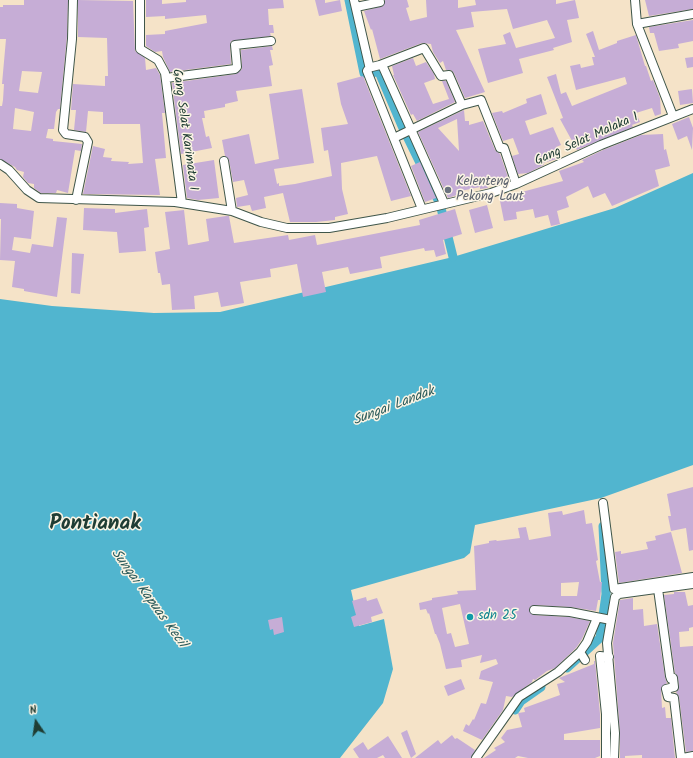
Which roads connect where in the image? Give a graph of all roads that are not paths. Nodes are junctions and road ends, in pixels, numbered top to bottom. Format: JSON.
{"nodes":[{"id":1,"x":73,"y":0,"type":"edge"},
{"id":2,"x":140,"y":0,"type":"edge"},
{"id":3,"x":635,"y":0,"type":"edge"},
{"id":4,"x":380,"y":2,"type":"dead end"},
{"id":5,"x":355,"y":4,"type":"edge"},
{"id":6,"x":693,"y":14,"type":"edge"},
{"id":7,"x":637,"y":24,"type":"junction"},
{"id":8,"x":271,"y":41,"type":"dead end"},
{"id":9,"x":380,"y":65,"type":"junction"},
{"id":10,"x":370,"y":67,"type":"junction"},
{"id":11,"x":166,"y":78,"type":"junction"},
{"id":12,"x":462,"y":105,"type":"junction"},
{"id":13,"x":693,"y":109,"type":"edge"},
{"id":14,"x":673,"y":116,"type":"junction"},
{"id":15,"x":412,"y":131,"type":"junction"},
{"id":16,"x":394,"y":138,"type":"junction"},
{"id":17,"x":224,"y":161,"type":"dead end"},
{"id":18,"x":0,"y":164,"type":"edge"},
{"id":19,"x":516,"y":184,"type":"junction"},
{"id":20,"x":76,"y":200,"type":"junction"},
{"id":21,"x":182,"y":203,"type":"junction"},
{"id":22,"x":444,"y":203,"type":"junction"},
{"id":23,"x":422,"y":209,"type":"junction"},
{"id":24,"x":232,"y":211,"type":"junction"},
{"id":25,"x":603,"y":503,"type":"dead end"},
{"id":26,"x":692,"y":581,"type":"edge"},
{"id":27,"x":658,"y":589,"type":"junction"},
{"id":28,"x":614,"y":593,"type":"junction"},
{"id":29,"x":534,"y":610,"type":"dead end"},
{"id":30,"x":597,"y":618,"type":"junction"},
{"id":31,"x":611,"y":620,"type":"junction"},
{"id":32,"x":580,"y":652,"type":"junction"},
{"id":33,"x":585,"y":660,"type":"dead end"},
{"id":34,"x":610,"y":714,"type":"junction"},
{"id":35,"x":693,"y":756,"type":"edge"},
{"id":36,"x":476,"y":758,"type":"edge"},
{"id":37,"x":606,"y":758,"type":"edge"},
{"id":38,"x":614,"y":758,"type":"edge"},
{"id":39,"x":682,"y":758,"type":"edge"}],
"edges":[{"from":1,"to":20,"type":"street"},
{"from":2,"to":11,"type":"street","name":"Gang Selat Karimata I"},
{"from":3,"to":7,"type":"street"},
{"from":4,"to":5,"type":"street"},
{"from":5,"to":10,"type":"street"},
{"from":6,"to":7,"type":"street"},
{"from":7,"to":14,"type":"street"},
{"from":8,"to":11,"type":"street"},
{"from":9,"to":10,"type":"street"},
{"from":9,"to":12,"type":"street"},
{"from":9,"to":15,"type":"street"},
{"from":10,"to":16,"type":"street"},
{"from":11,"to":21,"type":"street","name":"Gang Selat Karimata I"},
{"from":12,"to":15,"type":"street"},
{"from":12,"to":19,"type":"street"},
{"from":13,"to":14,"type":"street","name":"Gang Selat Malaka 1"},
{"from":14,"to":19,"type":"street","name":"Gang Selat Malaka 1"},
{"from":15,"to":16,"type":"street"},
{"from":15,"to":22,"type":"street"},
{"from":16,"to":23,"type":"street"},
{"from":17,"to":24,"type":"street"},
{"from":18,"to":20,"type":"street","name":"Gang Selat Malaka 1"},
{"from":19,"to":22,"type":"street","name":"Gang Selat Malaka 1"},
{"from":20,"to":21,"type":"street","name":"Gang Selat Malaka 1"},
{"from":21,"to":24,"type":"street","name":"Gang Selat Malaka 1"},
{"from":22,"to":23,"type":"street","name":"Gang Selat Malaka 1"},
{"from":23,"to":24,"type":"street","name":"Gang Selat Malaka 1"},
{"from":25,"to":28,"type":"street"},
{"from":26,"to":27,"type":"street"},
{"from":26,"to":28,"type":"street"},
{"from":27,"to":28,"type":"street"},
{"from":27,"to":39,"type":"street"},
{"from":28,"to":31,"type":"street"},
{"from":29,"to":30,"type":"street"},
{"from":30,"to":31,"type":"street"},
{"from":30,"to":32,"type":"street"},
{"from":31,"to":34,"type":"street"},
{"from":32,"to":33,"type":"street"},
{"from":32,"to":36,"type":"street"},
{"from":34,"to":37,"type":"street"},
{"from":34,"to":38,"type":"street"},
{"from":35,"to":39,"type":"street"}]}
